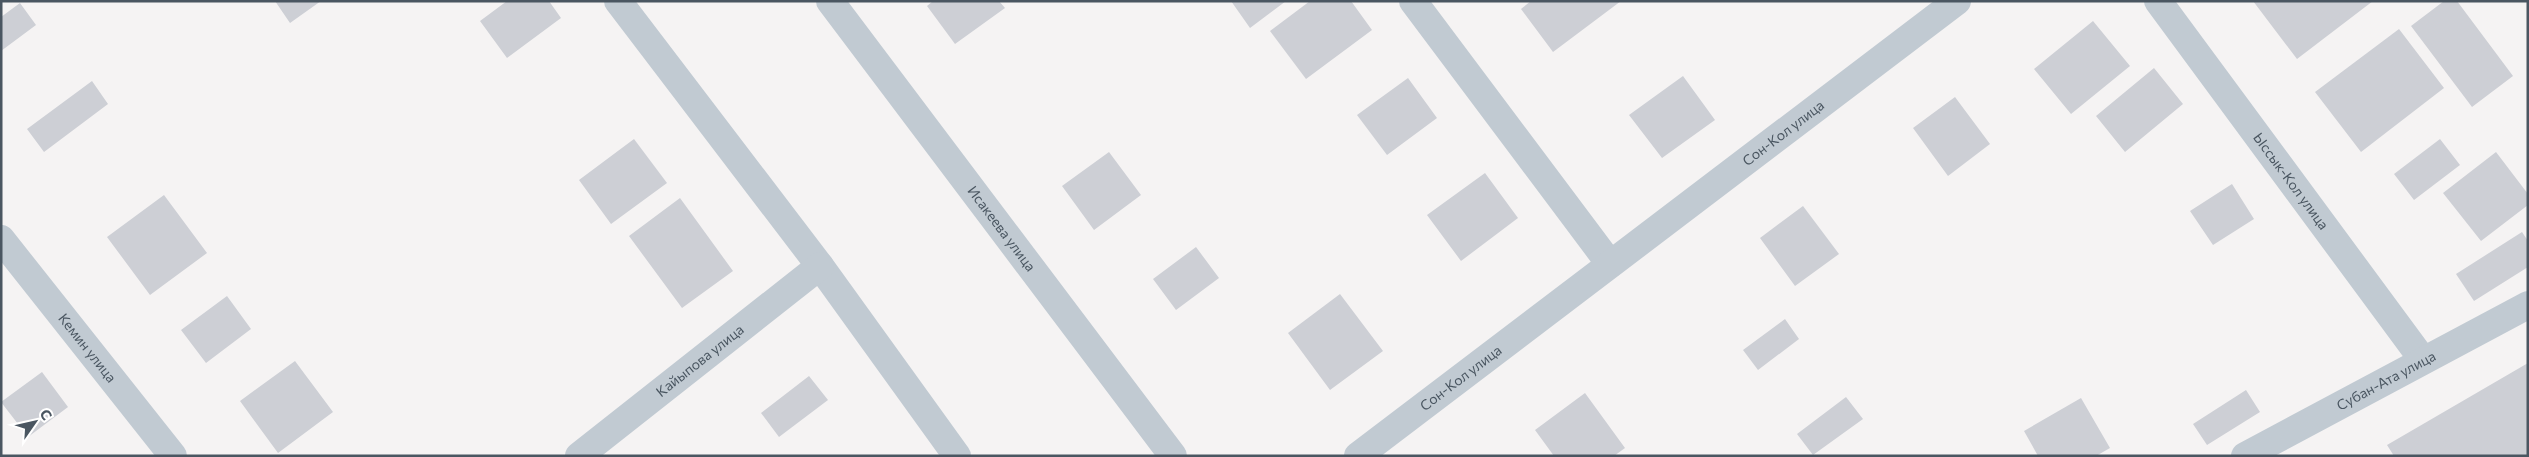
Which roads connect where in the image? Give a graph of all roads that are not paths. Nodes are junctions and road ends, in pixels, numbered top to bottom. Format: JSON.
{"nodes":[{"id":1,"x":618,"y":1,"type":"edge"},
{"id":2,"x":830,"y":1,"type":"edge"},
{"id":3,"x":1412,"y":1,"type":"edge"},
{"id":4,"x":1957,"y":1,"type":"edge"},
{"id":5,"x":2158,"y":1,"type":"edge"},
{"id":6,"x":1,"y":239,"type":"edge"},
{"id":7,"x":1610,"y":264,"type":"junction"},
{"id":8,"x":820,"y":266,"type":"junction"},
{"id":9,"x":2528,"y":305,"type":"edge"},
{"id":10,"x":2423,"y":360,"type":"junction"},
{"id":11,"x":173,"y":456,"type":"edge"},
{"id":12,"x":580,"y":456,"type":"edge"},
{"id":13,"x":957,"y":456,"type":"edge"},
{"id":14,"x":1173,"y":456,"type":"edge"},
{"id":15,"x":1358,"y":456,"type":"edge"},
{"id":16,"x":2245,"y":456,"type":"edge"}],
"edges":[{"from":1,"to":8,"type":"street"},
{"from":2,"to":14,"type":"street","name":"Исакеева улица"},
{"from":3,"to":7,"type":"street"},
{"from":4,"to":7,"type":"street","name":"Сон-Кол улица"},
{"from":5,"to":10,"type":"street","name":"Ыссык-Кол улица"},
{"from":6,"to":11,"type":"street","name":"Кемин улица"},
{"from":7,"to":15,"type":"street","name":"Сон-Кол улица"},
{"from":8,"to":12,"type":"street","name":"Кайыпова улица"},
{"from":8,"to":13,"type":"street"},
{"from":9,"to":10,"type":"street","name":"Субан-Ата улица"},
{"from":10,"to":16,"type":"street","name":"Субан-Ата улица"}]}
